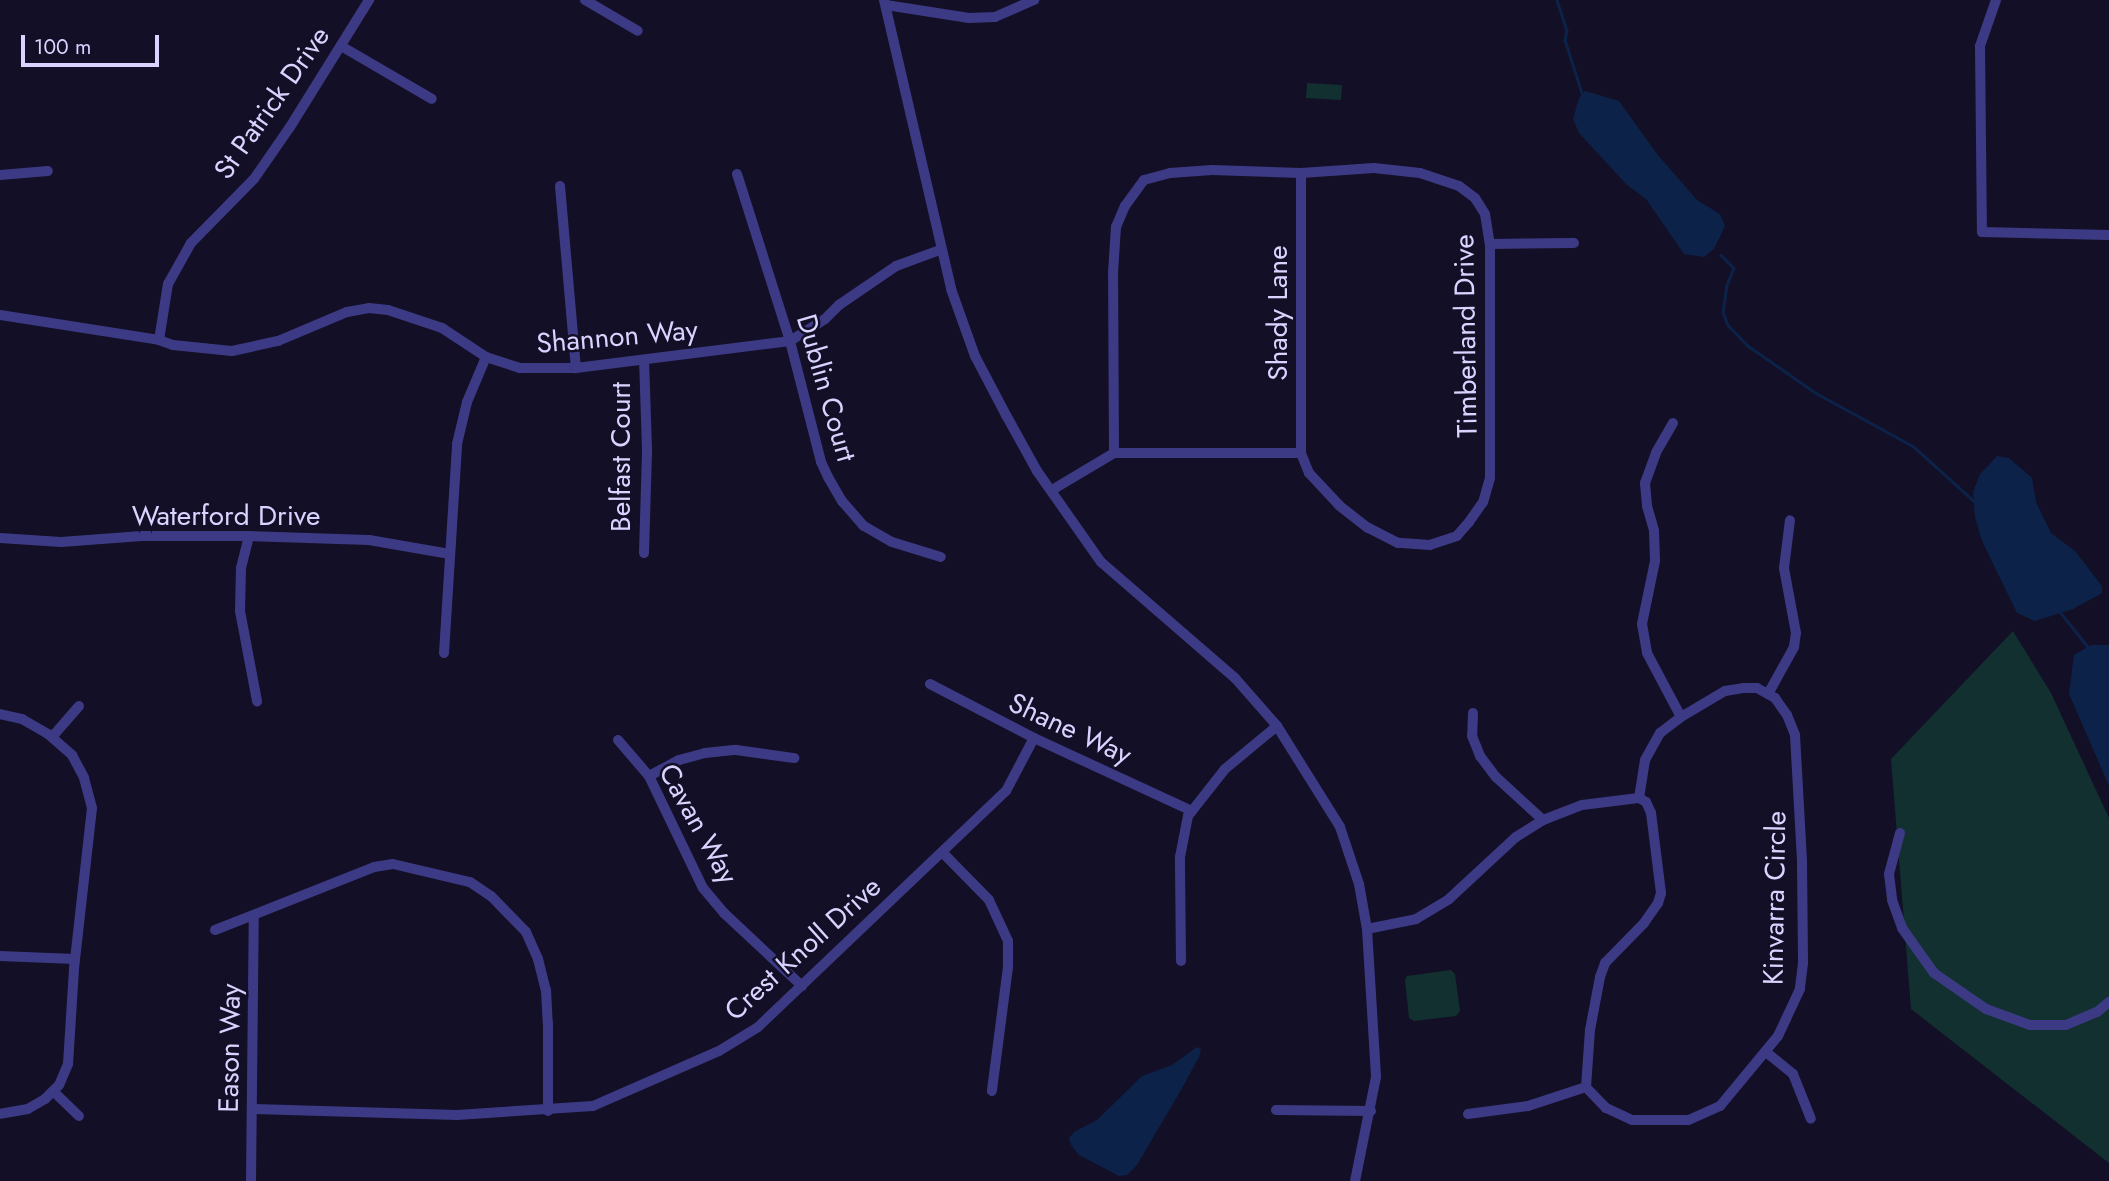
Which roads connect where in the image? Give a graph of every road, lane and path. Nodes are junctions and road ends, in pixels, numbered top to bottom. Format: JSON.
{"nodes":[{"id":1,"x":369,"y":0,"type":"edge"},
{"id":2,"x":585,"y":0,"type":"edge"},
{"id":3,"x":1034,"y":0,"type":"edge"},
{"id":4,"x":1991,"y":2,"type":"edge"},
{"id":5,"x":885,"y":3,"type":"edge"},
{"id":6,"x":638,"y":31,"type":"dead end"},
{"id":7,"x":341,"y":46,"type":"junction"},
{"id":8,"x":432,"y":99,"type":"dead end"},
{"id":9,"x":48,"y":171,"type":"dead end"},
{"id":10,"x":1301,"y":173,"type":"junction"},
{"id":11,"x":737,"y":174,"type":"dead end"},
{"id":12,"x":0,"y":175,"type":"edge"},
{"id":13,"x":561,"y":186,"type":"dead end"},
{"id":14,"x":2109,"y":235,"type":"edge"},
{"id":15,"x":1574,"y":243,"type":"dead end"},
{"id":16,"x":1490,"y":244,"type":"junction"},
{"id":17,"x":940,"y":250,"type":"junction"},
{"id":18,"x":0,"y":315,"type":"edge"},
{"id":19,"x":159,"y":340,"type":"junction"},
{"id":20,"x":790,"y":341,"type":"junction"},
{"id":21,"x":486,"y":358,"type":"junction"},
{"id":22,"x":644,"y":360,"type":"junction"},
{"id":23,"x":576,"y":368,"type":"junction"},
{"id":24,"x":1673,"y":423,"type":"dead end"},
{"id":25,"x":1114,"y":453,"type":"junction"},
{"id":26,"x":1301,"y":453,"type":"junction"},
{"id":27,"x":1052,"y":490,"type":"junction"},
{"id":28,"x":1790,"y":520,"type":"dead end"},
{"id":29,"x":249,"y":536,"type":"junction"},
{"id":30,"x":0,"y":538,"type":"edge"},
{"id":31,"x":644,"y":553,"type":"dead end"},
{"id":32,"x":450,"y":554,"type":"junction"},
{"id":33,"x":941,"y":557,"type":"dead end"},
{"id":34,"x":444,"y":653,"type":"dead end"},
{"id":35,"x":930,"y":684,"type":"dead end"},
{"id":36,"x":1768,"y":694,"type":"junction"},
{"id":37,"x":257,"y":701,"type":"dead end"},
{"id":38,"x":79,"y":706,"type":"dead end"},
{"id":39,"x":1472,"y":713,"type":"dead end"},
{"id":40,"x":0,"y":714,"type":"edge"},
{"id":41,"x":1681,"y":717,"type":"junction"},
{"id":42,"x":1277,"y":726,"type":"junction"},
{"id":43,"x":52,"y":737,"type":"junction"},
{"id":44,"x":1034,"y":738,"type":"junction"},
{"id":45,"x":618,"y":740,"type":"dead end"},
{"id":46,"x":794,"y":758,"type":"dead end"},
{"id":47,"x":649,"y":776,"type":"junction"},
{"id":48,"x":1639,"y":798,"type":"junction"},
{"id":49,"x":1192,"y":811,"type":"junction"},
{"id":50,"x":1543,"y":820,"type":"junction"},
{"id":51,"x":1900,"y":833,"type":"dead end"},
{"id":52,"x":942,"y":852,"type":"junction"},
{"id":53,"x":254,"y":915,"type":"junction"},
{"id":54,"x":1367,"y":929,"type":"junction"},
{"id":55,"x":215,"y":930,"type":"dead end"},
{"id":56,"x":0,"y":956,"type":"edge"},
{"id":57,"x":75,"y":959,"type":"junction"},
{"id":58,"x":1181,"y":961,"type":"dead end"},
{"id":59,"x":802,"y":986,"type":"junction"},
{"id":60,"x":2109,"y":1002,"type":"edge"},
{"id":61,"x":1766,"y":1052,"type":"junction"},
{"id":62,"x":1586,"y":1087,"type":"junction"},
{"id":63,"x":53,"y":1091,"type":"junction"},
{"id":64,"x":992,"y":1091,"type":"dead end"},
{"id":65,"x":252,"y":1109,"type":"junction"},
{"id":66,"x":1276,"y":1110,"type":"dead end"},
{"id":67,"x":548,"y":1111,"type":"junction"},
{"id":68,"x":1371,"y":1111,"type":"junction"},
{"id":69,"x":0,"y":1114,"type":"edge"},
{"id":70,"x":1468,"y":1114,"type":"dead end"},
{"id":71,"x":79,"y":1116,"type":"dead end"},
{"id":72,"x":1811,"y":1119,"type":"dead end"},
{"id":73,"x":251,"y":1181,"type":"edge"},
{"id":74,"x":1355,"y":1181,"type":"edge"}],
"edges":[{"from":1,"to":7,"type":"street","name":"St Patrick Drive"},
{"from":2,"to":6,"type":"street"},
{"from":3,"to":5,"type":"street"},
{"from":4,"to":14,"type":"street"},
{"from":5,"to":17,"type":"street"},
{"from":7,"to":8,"type":"street"},
{"from":7,"to":19,"type":"street","name":"St Patrick Drive"},
{"from":9,"to":12,"type":"street"},
{"from":10,"to":16,"type":"street","name":"Timberland Drive"},
{"from":10,"to":25,"type":"street","name":"Timberland Drive"},
{"from":10,"to":26,"type":"street","name":"Shady Lane"},
{"from":11,"to":20,"type":"street","name":"Dublin Court"},
{"from":13,"to":23,"type":"street"},
{"from":15,"to":16,"type":"street"},
{"from":16,"to":26,"type":"street","name":"Timberland Drive"},
{"from":17,"to":20,"type":"street","name":"Shannon Way"},
{"from":17,"to":27,"type":"street"},
{"from":18,"to":19,"type":"street","name":"Shannon Way"},
{"from":19,"to":21,"type":"street","name":"Shannon Way"},
{"from":20,"to":22,"type":"street","name":"Shannon Way"},
{"from":20,"to":33,"type":"street","name":"Dublin Court"},
{"from":21,"to":23,"type":"street","name":"Shannon Way"},
{"from":21,"to":32,"type":"street"},
{"from":22,"to":23,"type":"street","name":"Shannon Way"},
{"from":22,"to":31,"type":"street","name":"Belfast Court"},
{"from":24,"to":41,"type":"street"},
{"from":25,"to":26,"type":"street"},
{"from":25,"to":27,"type":"street"},
{"from":27,"to":42,"type":"street"},
{"from":28,"to":36,"type":"street"},
{"from":29,"to":30,"type":"street","name":"Waterford Drive"},
{"from":29,"to":32,"type":"street","name":"Waterford Drive"},
{"from":29,"to":37,"type":"street"},
{"from":32,"to":34,"type":"street"},
{"from":35,"to":44,"type":"street","name":"Shane Way"},
{"from":36,"to":41,"type":"street"},
{"from":36,"to":61,"type":"street","name":"Kinvarra Circle"},
{"from":38,"to":43,"type":"street"},
{"from":39,"to":50,"type":"street"},
{"from":40,"to":43,"type":"street"},
{"from":41,"to":48,"type":"street"},
{"from":42,"to":49,"type":"street"},
{"from":42,"to":54,"type":"street"},
{"from":43,"to":57,"type":"street"},
{"from":44,"to":49,"type":"street","name":"Shane Way"},
{"from":44,"to":52,"type":"street","name":"Crest Knoll Drive"},
{"from":45,"to":47,"type":"street","name":"Cavan Way"},
{"from":46,"to":47,"type":"street"},
{"from":47,"to":59,"type":"street","name":"Cavan Way"},
{"from":48,"to":50,"type":"street"},
{"from":48,"to":62,"type":"street"},
{"from":49,"to":58,"type":"street"},
{"from":50,"to":54,"type":"street"},
{"from":51,"to":60,"type":"street"},
{"from":52,"to":59,"type":"street","name":"Crest Knoll Drive"},
{"from":52,"to":64,"type":"street"},
{"from":53,"to":55,"type":"street"},
{"from":53,"to":65,"type":"street","name":"Eason Way"},
{"from":53,"to":67,"type":"street"},
{"from":54,"to":68,"type":"street"},
{"from":56,"to":57,"type":"street"},
{"from":57,"to":63,"type":"street"},
{"from":59,"to":67,"type":"street","name":"Crest Knoll Drive"},
{"from":61,"to":62,"type":"street","name":"Kinvarra Circle"},
{"from":61,"to":72,"type":"street"},
{"from":62,"to":70,"type":"street"},
{"from":63,"to":69,"type":"street"},
{"from":63,"to":71,"type":"street"},
{"from":65,"to":67,"type":"street","name":"Crest Knoll Drive"},
{"from":65,"to":73,"type":"street","name":"Eason Way"},
{"from":66,"to":68,"type":"street"},
{"from":68,"to":74,"type":"street"}]}
